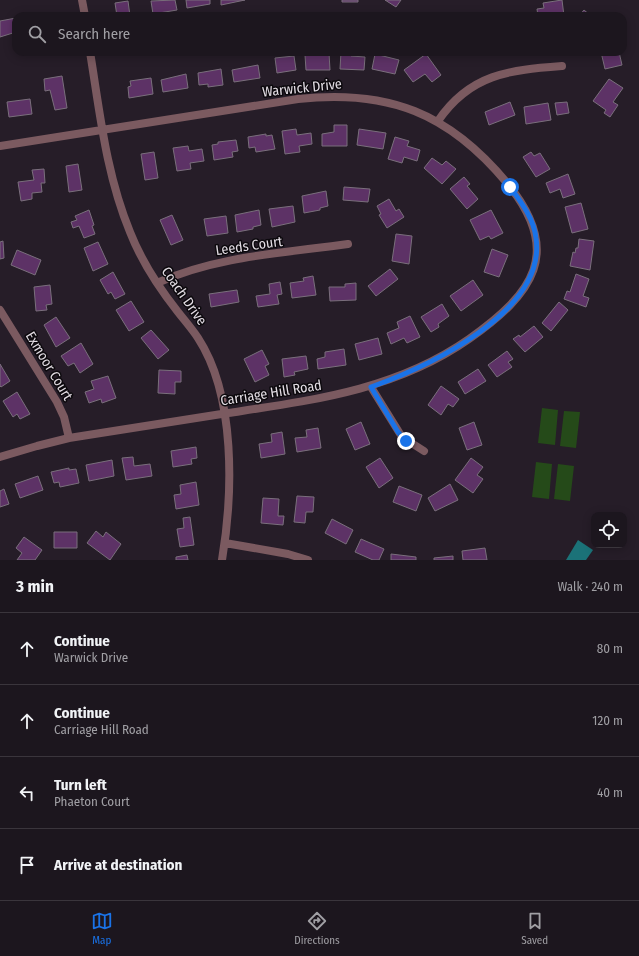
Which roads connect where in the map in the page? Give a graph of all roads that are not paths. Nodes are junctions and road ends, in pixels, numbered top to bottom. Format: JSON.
{"nodes":[{"id":1,"x":82,"y":0,"type":"edge"},
{"id":2,"x":84,"y":12,"type":"edge"},
{"id":3,"x":91,"y":56,"type":"edge"},
{"id":4,"x":562,"y":66,"type":"dead end"},
{"id":5,"x":438,"y":121,"type":"junction"},
{"id":6,"x":102,"y":130,"type":"junction"},
{"id":7,"x":0,"y":146,"type":"edge"},
{"id":8,"x":348,"y":244,"type":"dead end"},
{"id":9,"x":157,"y":283,"type":"junction"},
{"id":10,"x":521,"y":294,"type":"joint"},
{"id":11,"x":0,"y":310,"type":"edge"},
{"id":12,"x":371,"y":387,"type":"junction"},
{"id":13,"x":224,"y":413,"type":"junction"},
{"id":14,"x":69,"y":438,"type":"junction"},
{"id":15,"x":424,"y":451,"type":"dead end"},
{"id":16,"x":0,"y":457,"type":"edge"},
{"id":17,"x":224,"y":543,"type":"junction"},
{"id":18,"x":222,"y":560,"type":"edge"},
{"id":19,"x":308,"y":560,"type":"edge"}],
"edges":[{"from":1,"to":2,"type":"street"},
{"from":3,"to":6,"type":"street","name":"Coach Drive"},
{"from":4,"to":5,"type":"street"},
{"from":5,"to":6,"type":"street","name":"Warwick Drive"},
{"from":5,"to":10,"type":"street","name":"Warwick Drive"},
{"from":6,"to":7,"type":"street","name":"Warwick Drive"},
{"from":6,"to":9,"type":"street","name":"Coach Drive"},
{"from":8,"to":9,"type":"street","name":"Leeds Court"},
{"from":9,"to":13,"type":"street","name":"Coach Drive"},
{"from":10,"to":12,"type":"street","name":"Carriage Hill Road"},
{"from":11,"to":14,"type":"street","name":"Exmoor Court"},
{"from":12,"to":13,"type":"street","name":"Carriage Hill Road"},
{"from":12,"to":15,"type":"street"},
{"from":13,"to":14,"type":"street","name":"Carriage Hill Road"},
{"from":13,"to":17,"type":"street","name":"Coach Drive"},
{"from":14,"to":16,"type":"street","name":"Carriage Hill Road"},
{"from":17,"to":18,"type":"street","name":"Coach Drive"},
{"from":17,"to":19,"type":"street"}]}
